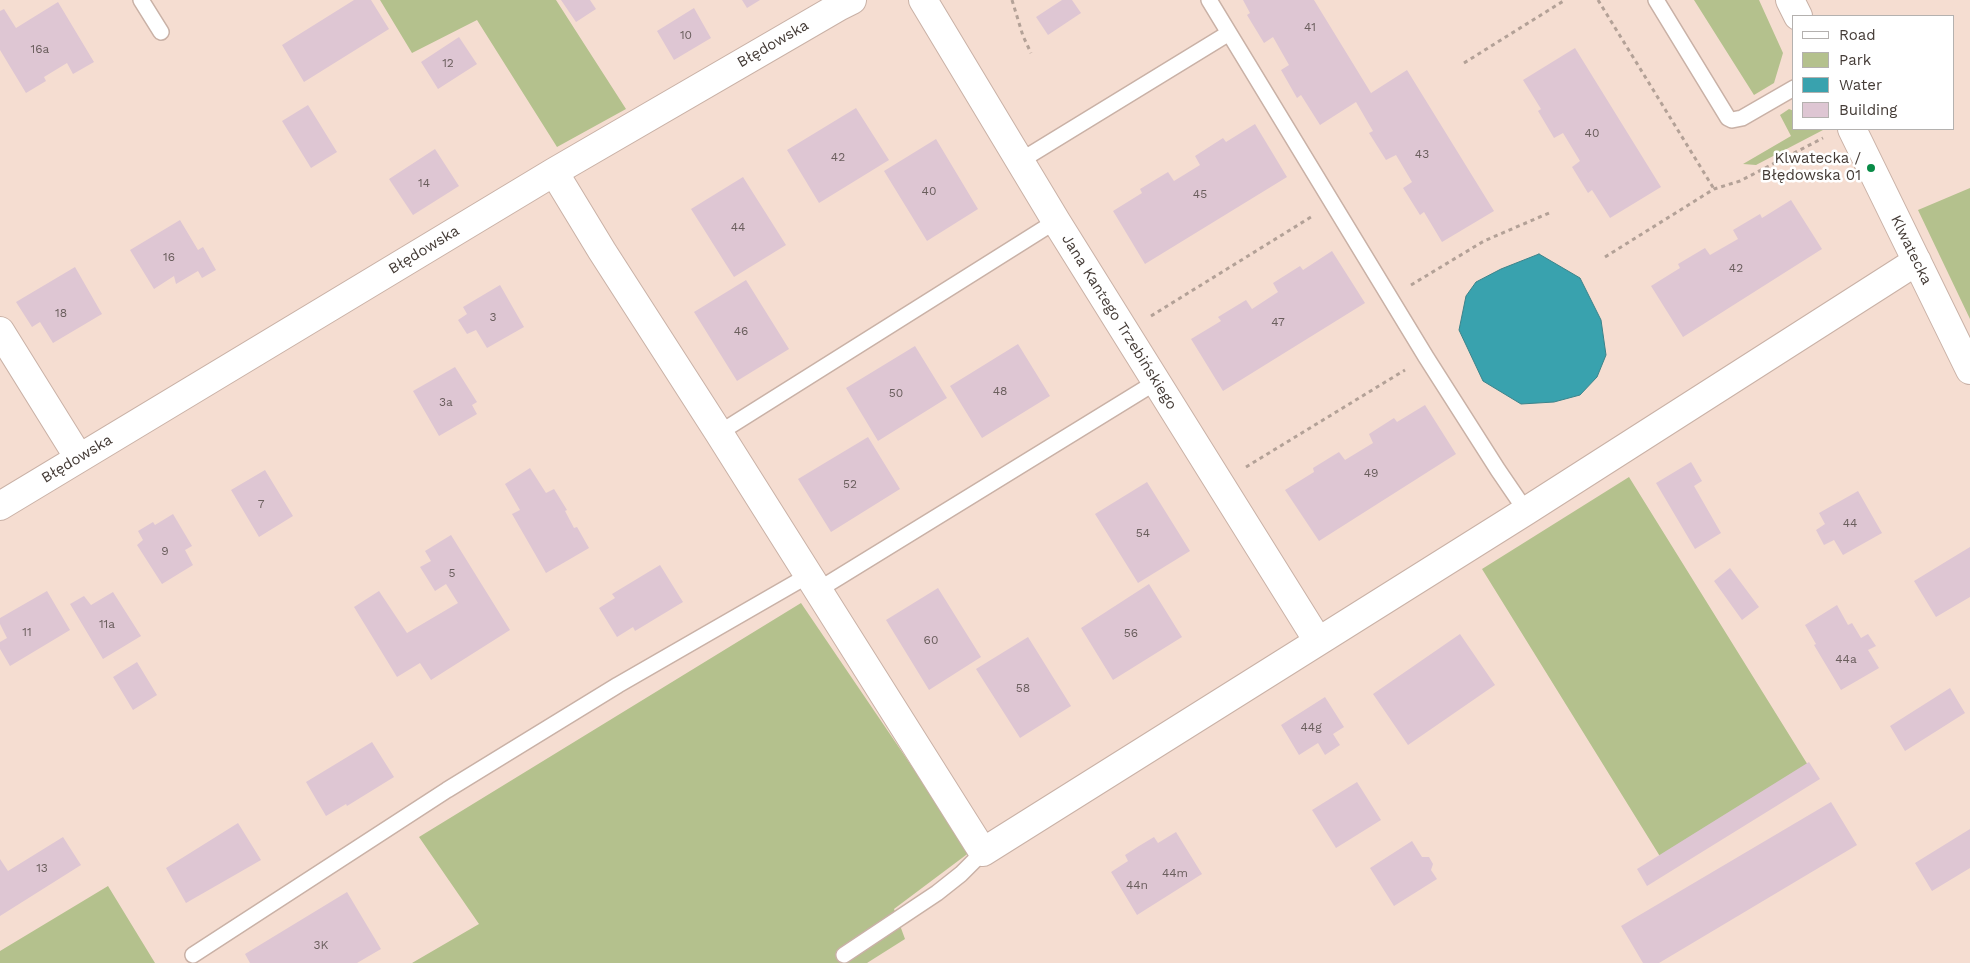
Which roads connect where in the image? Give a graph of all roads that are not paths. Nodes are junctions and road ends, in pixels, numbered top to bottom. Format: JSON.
{"nodes":[{"id":1,"x":141,"y":0,"type":"edge"},
{"id":2,"x":852,"y":0,"type":"edge"},
{"id":3,"x":923,"y":0,"type":"edge"},
{"id":4,"x":1209,"y":0,"type":"edge"},
{"id":5,"x":1656,"y":0,"type":"edge"},
{"id":6,"x":1790,"y":0,"type":"edge"},
{"id":7,"x":1798,"y":15,"type":"edge"},
{"id":8,"x":161,"y":32,"type":"dead end"},
{"id":9,"x":1229,"y":33,"type":"junction"},
{"id":10,"x":1792,"y":89,"type":"edge"},
{"id":11,"x":1840,"y":132,"type":"edge"},
{"id":12,"x":1020,"y":161,"type":"junction"},
{"id":13,"x":554,"y":172,"type":"junction"},
{"id":14,"x":1056,"y":221,"type":"junction"},
{"id":15,"x":1917,"y":261,"type":"junction"},
{"id":16,"x":0,"y":331,"type":"edge"},
{"id":17,"x":1970,"y":370,"type":"edge"},
{"id":18,"x":1156,"y":382,"type":"junction"},
{"id":19,"x":720,"y":433,"type":"junction"},
{"id":20,"x":79,"y":458,"type":"junction"},
{"id":21,"x":0,"y":506,"type":"edge"},
{"id":22,"x":1526,"y":511,"type":"junction"},
{"id":23,"x":813,"y":582,"type":"junction"},
{"id":24,"x":1318,"y":641,"type":"junction"},
{"id":25,"x":983,"y":852,"type":"junction"},
{"id":26,"x":192,"y":955,"type":"dead end"},
{"id":27,"x":844,"y":955,"type":"dead end"}],
"edges":[{"from":1,"to":8,"type":"lane"},
{"from":2,"to":13,"type":"street","name":"Błędowska"},
{"from":3,"to":12,"type":"street","name":"Jana Kantego Trzebińskiego"},
{"from":4,"to":9,"type":"lane"},
{"from":5,"to":10,"type":"lane"},
{"from":6,"to":7,"type":"street"},
{"from":9,"to":12,"type":"lane"},
{"from":9,"to":22,"type":"lane"},
{"from":11,"to":15,"type":"street","name":"Klwatecka"},
{"from":12,"to":14,"type":"street","name":"Jana Kantego Trzebińskiego"},
{"from":13,"to":19,"type":"street"},
{"from":13,"to":20,"type":"street","name":"Błędowska"},
{"from":14,"to":18,"type":"street","name":"Jana Kantego Trzebińskiego"},
{"from":14,"to":19,"type":"lane"},
{"from":15,"to":17,"type":"street","name":"Klwatecka"},
{"from":15,"to":22,"type":"street"},
{"from":16,"to":20,"type":"street"},
{"from":18,"to":23,"type":"lane"},
{"from":18,"to":24,"type":"street","name":"Jana Kantego Trzebińskiego"},
{"from":19,"to":23,"type":"street"},
{"from":20,"to":21,"type":"street","name":"Błędowska"},
{"from":22,"to":24,"type":"street"},
{"from":23,"to":25,"type":"street"},
{"from":23,"to":26,"type":"lane"},
{"from":24,"to":25,"type":"street"},
{"from":25,"to":27,"type":"lane"}]}
